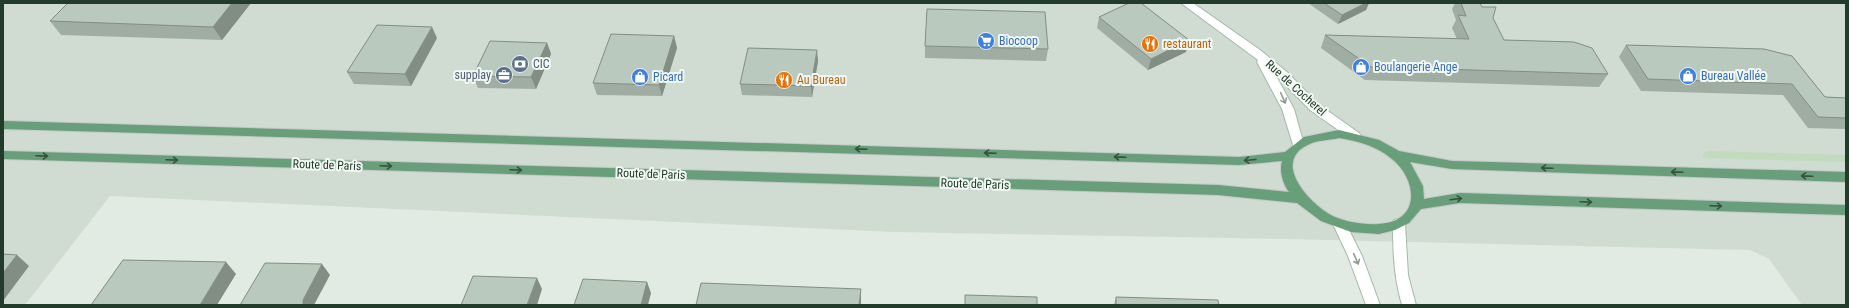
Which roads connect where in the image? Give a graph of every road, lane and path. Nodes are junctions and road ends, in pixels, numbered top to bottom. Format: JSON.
{"nodes":[{"id":1,"x":1186,"y":3,"type":"edge"},
{"id":2,"x":1256,"y":53,"type":"junction"},
{"id":3,"x":3,"y":125,"type":"edge"},
{"id":4,"x":1355,"y":136,"type":"junction"},
{"id":5,"x":1298,"y":145,"type":"junction"},
{"id":6,"x":3,"y":155,"type":"edge"},
{"id":7,"x":1395,"y":155,"type":"junction"},
{"id":8,"x":1289,"y":156,"type":"junction"},
{"id":9,"x":1846,"y":177,"type":"edge"},
{"id":10,"x":1299,"y":198,"type":"junction"},
{"id":11,"x":1417,"y":205,"type":"junction"},
{"id":12,"x":1846,"y":210,"type":"edge"},
{"id":13,"x":1339,"y":224,"type":"junction"},
{"id":14,"x":1399,"y":224,"type":"junction"},
{"id":15,"x":1373,"y":305,"type":"edge"},
{"id":16,"x":1408,"y":305,"type":"edge"}],
"edges":[{"from":1,"to":2,"type":"street","name":"Rue de Cocherel"},
{"from":2,"to":4,"type":"street","name":"Rue de Cocherel"},
{"from":2,"to":5,"type":"street","name":"Rue de Cocherel","one_way":true},
{"from":8,"to":3,"type":"main road","one_way":true},
{"from":4,"to":5,"type":"main road"},
{"from":4,"to":7,"type":"main road"},
{"from":5,"to":8,"type":"main road"},
{"from":6,"to":10,"type":"main road","name":"Route de Paris","one_way":true},
{"from":9,"to":7,"type":"main road","one_way":true},
{"from":7,"to":11,"type":"main road"},
{"from":8,"to":10,"type":"main road"},
{"from":10,"to":13,"type":"main road"},
{"from":11,"to":12,"type":"main road","one_way":true},
{"from":11,"to":14,"type":"main road"},
{"from":13,"to":14,"type":"main road"},
{"from":13,"to":15,"type":"street","one_way":true},
{"from":14,"to":16,"type":"street"}]}
